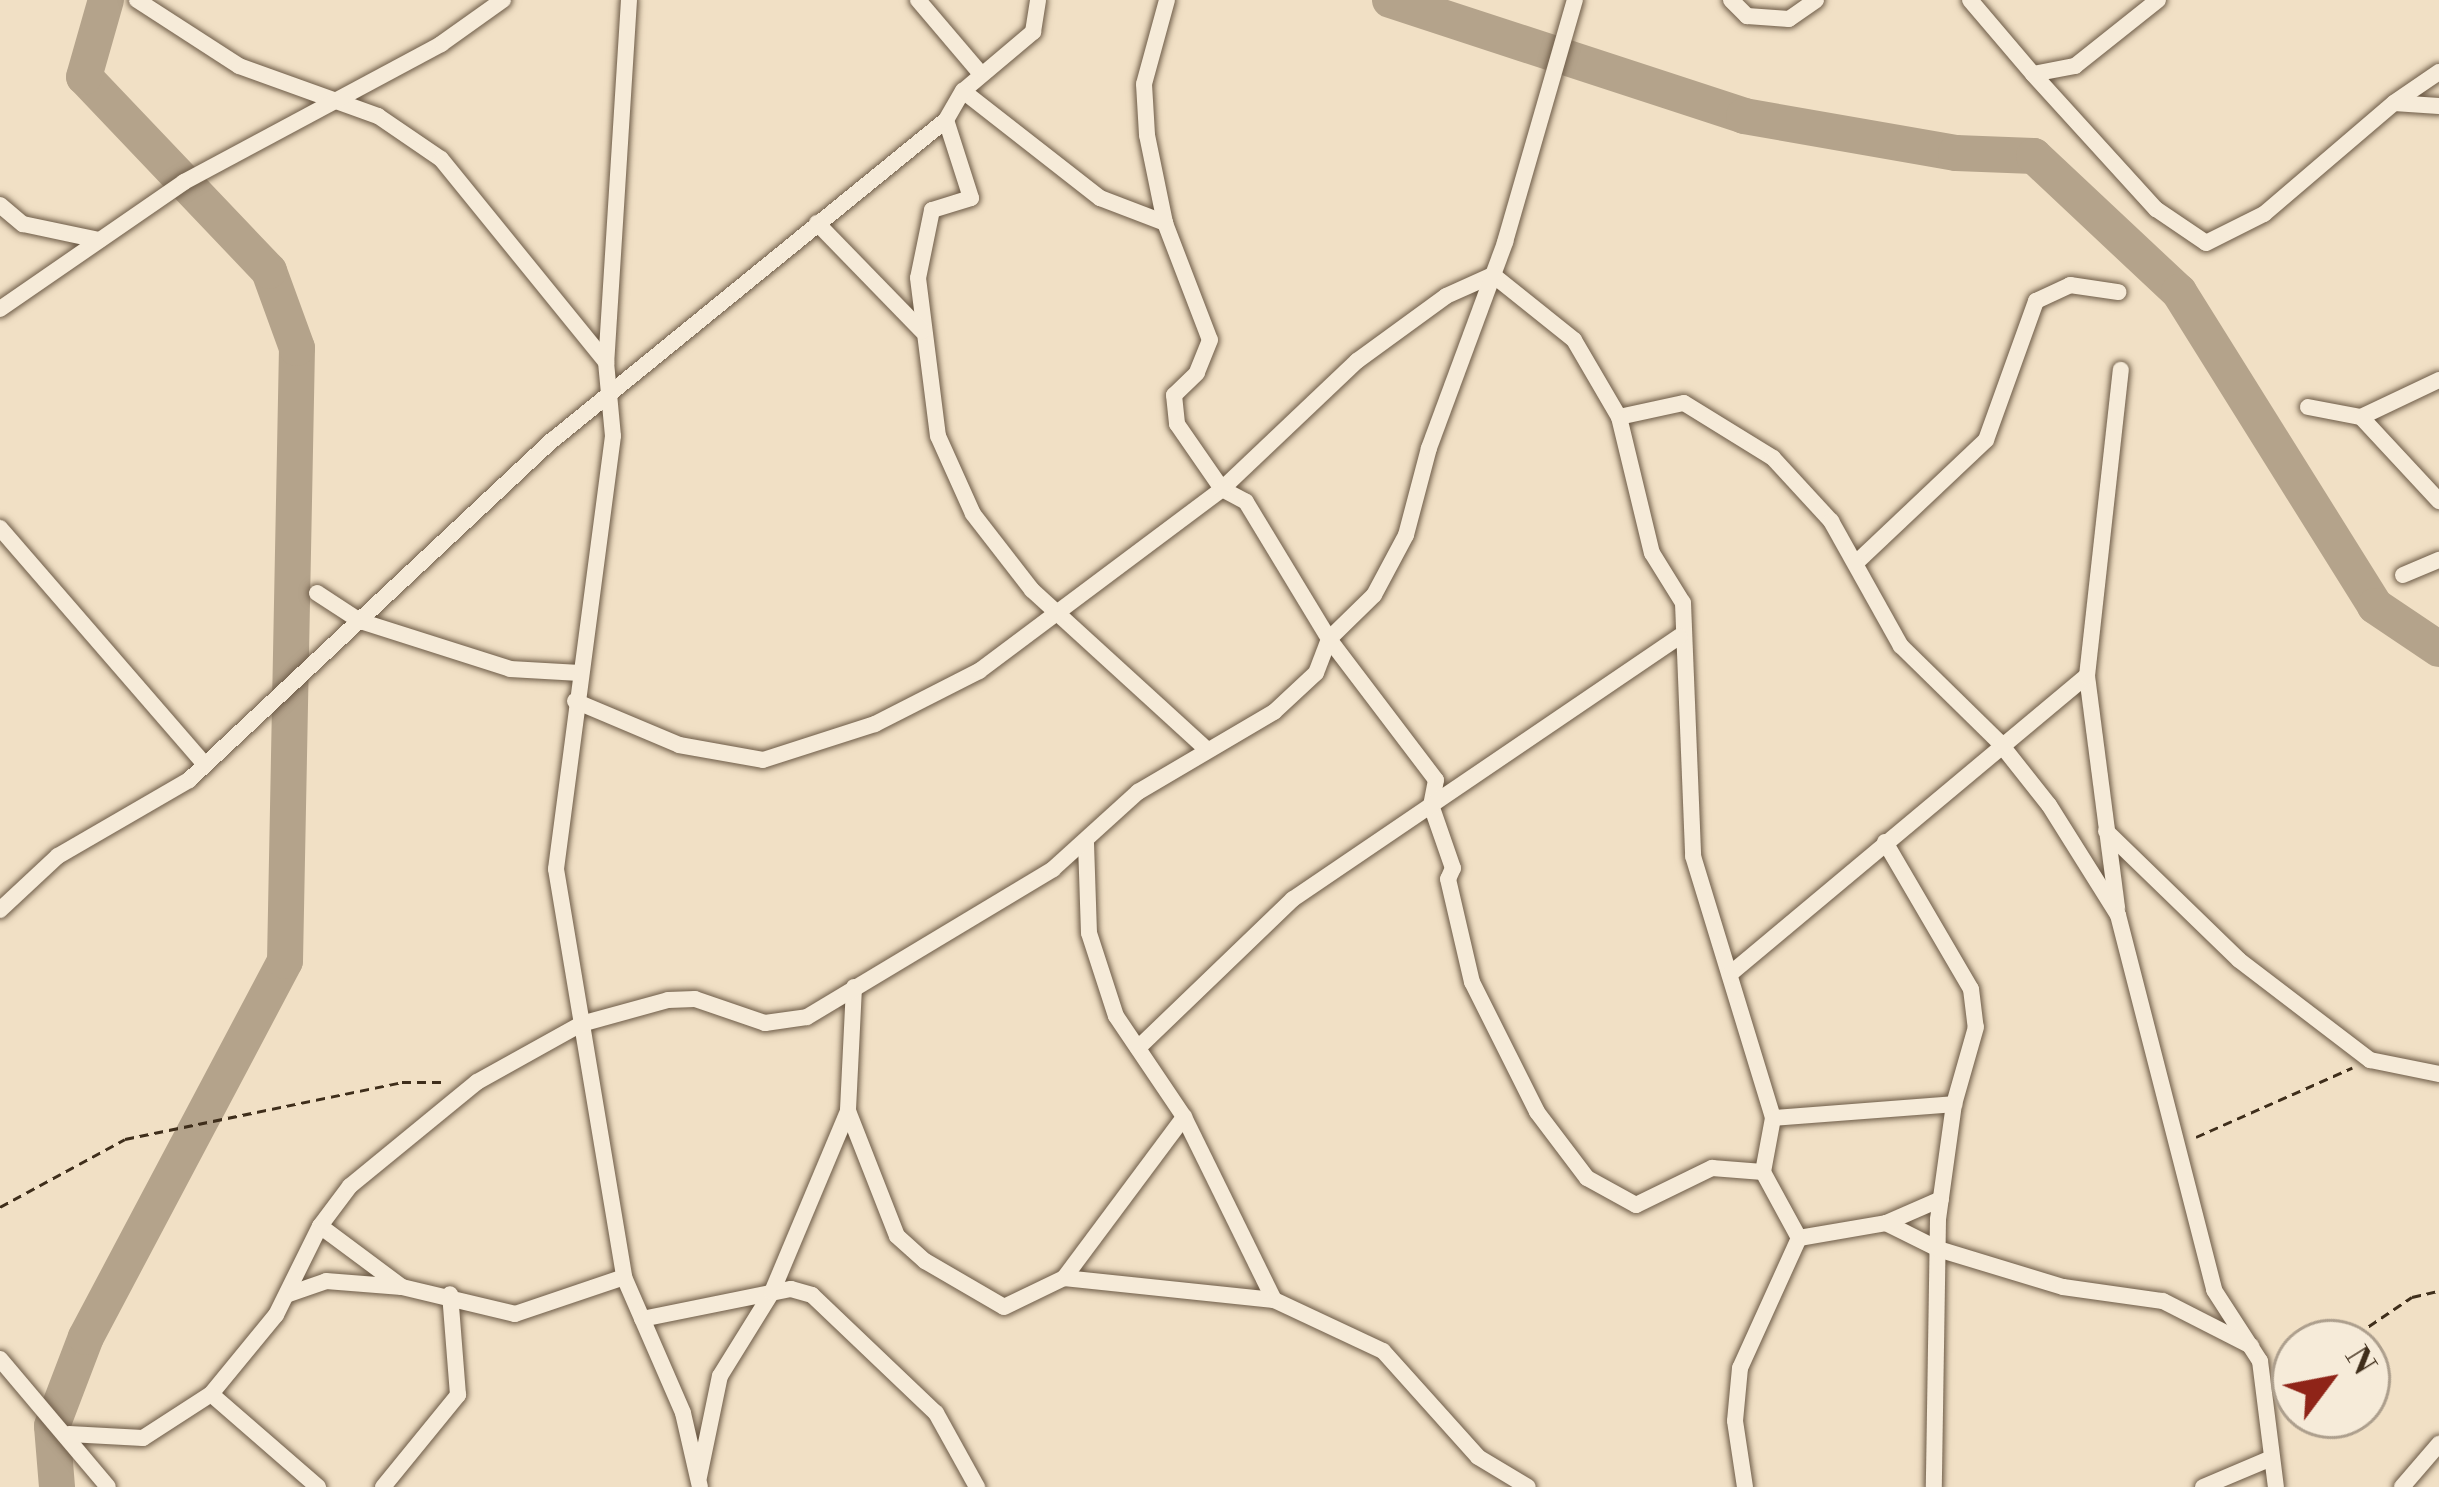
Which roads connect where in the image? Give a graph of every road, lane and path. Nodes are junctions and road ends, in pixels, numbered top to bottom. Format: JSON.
{"nodes":[{"id":1,"x":137,"y":0,"type":"edge"},
{"id":2,"x":503,"y":0,"type":"edge"},
{"id":3,"x":628,"y":0,"type":"edge"},
{"id":4,"x":918,"y":0,"type":"edge"},
{"id":5,"x":1038,"y":0,"type":"edge"},
{"id":6,"x":1167,"y":0,"type":"edge"},
{"id":7,"x":1575,"y":0,"type":"edge"},
{"id":8,"x":1731,"y":0,"type":"edge"},
{"id":9,"x":1816,"y":0,"type":"edge"},
{"id":10,"x":1970,"y":0,"type":"edge"},
{"id":11,"x":2158,"y":0,"type":"edge"},
{"id":12,"x":2439,"y":72,"type":"edge"},
{"id":13,"x":981,"y":74,"type":"junction"},
{"id":14,"x":2033,"y":74,"type":"junction"},
{"id":15,"x":963,"y":91,"type":"junction"},
{"id":16,"x":328,"y":98,"type":"junction"},
{"id":17,"x":2394,"y":103,"type":"junction"},
{"id":18,"x":2439,"y":106,"type":"edge"},
{"id":19,"x":946,"y":120,"type":"junction"},
{"id":20,"x":0,"y":205,"type":"edge"},
{"id":21,"x":817,"y":223,"type":"junction"},
{"id":22,"x":1165,"y":223,"type":"junction"},
{"id":23,"x":99,"y":240,"type":"junction"},
{"id":24,"x":1493,"y":275,"type":"junction"},
{"id":25,"x":2118,"y":292,"type":"dead end"},
{"id":26,"x":0,"y":309,"type":"edge"},
{"id":27,"x":922,"y":331,"type":"junction"},
{"id":28,"x":606,"y":362,"type":"junction"},
{"id":29,"x":2121,"y":370,"type":"dead end"},
{"id":30,"x":2439,"y":380,"type":"edge"},
{"id":31,"x":608,"y":395,"type":"junction"},
{"id":32,"x":2308,"y":406,"type":"dead end"},
{"id":33,"x":1619,"y":417,"type":"junction"},
{"id":34,"x":2362,"y":417,"type":"junction"},
{"id":35,"x":1222,"y":489,"type":"junction"},
{"id":36,"x":2439,"y":501,"type":"edge"},
{"id":37,"x":0,"y":528,"type":"edge"},
{"id":38,"x":2439,"y":560,"type":"edge"},
{"id":39,"x":1858,"y":561,"type":"junction"},
{"id":40,"x":2403,"y":575,"type":"dead end"},
{"id":41,"x":317,"y":593,"type":"dead end"},
{"id":42,"x":1058,"y":613,"type":"junction"},
{"id":43,"x":360,"y":621,"type":"junction"},
{"id":44,"x":1679,"y":637,"type":"junction"},
{"id":45,"x":1329,"y":639,"type":"junction"},
{"id":46,"x":580,"y":673,"type":"junction"},
{"id":47,"x":2087,"y":676,"type":"junction"},
{"id":48,"x":575,"y":701,"type":"junction"},
{"id":49,"x":2000,"y":742,"type":"junction"},
{"id":50,"x":1207,"y":750,"type":"junction"},
{"id":51,"x":205,"y":765,"type":"junction"},
{"id":52,"x":1431,"y":806,"type":"junction"},
{"id":53,"x":2106,"y":831,"type":"junction"},
{"id":54,"x":1886,"y":842,"type":"junction"},
{"id":55,"x":1086,"y":843,"type":"junction"},
{"id":56,"x":0,"y":910,"type":"edge"},
{"id":57,"x":2118,"y":915,"type":"junction"},
{"id":58,"x":1730,"y":974,"type":"junction"},
{"id":59,"x":854,"y":987,"type":"junction"},
{"id":60,"x":581,"y":1024,"type":"junction"},
{"id":61,"x":1138,"y":1048,"type":"junction"},
{"id":62,"x":2370,"y":1060,"type":"junction"},
{"id":63,"x":2439,"y":1074,"type":"edge"},
{"id":64,"x":477,"y":1082,"type":"junction"},
{"id":65,"x":1954,"y":1104,"type":"junction"},
{"id":66,"x":848,"y":1111,"type":"junction"},
{"id":67,"x":1184,"y":1117,"type":"junction"},
{"id":68,"x":1773,"y":1118,"type":"junction"},
{"id":69,"x":2176,"y":1146,"type":"junction"},
{"id":70,"x":1763,"y":1172,"type":"junction"},
{"id":71,"x":1941,"y":1199,"type":"junction"},
{"id":72,"x":0,"y":1207,"type":"edge"},
{"id":73,"x":1886,"y":1223,"type":"junction"},
{"id":74,"x":320,"y":1226,"type":"junction"},
{"id":75,"x":1799,"y":1238,"type":"junction"},
{"id":76,"x":1938,"y":1250,"type":"junction"},
{"id":77,"x":624,"y":1277,"type":"junction"},
{"id":78,"x":1064,"y":1278,"type":"junction"},
{"id":79,"x":402,"y":1287,"type":"junction"},
{"id":80,"x":2439,"y":1291,"type":"edge"},
{"id":81,"x":772,"y":1292,"type":"junction"},
{"id":82,"x":290,"y":1294,"type":"junction"},
{"id":83,"x":450,"y":1294,"type":"junction"},
{"id":84,"x":1274,"y":1300,"type":"junction"},
{"id":85,"x":642,"y":1319,"type":"junction"},
{"id":86,"x":2379,"y":1319,"type":"edge"},
{"id":87,"x":2253,"y":1347,"type":"junction"},
{"id":88,"x":0,"y":1359,"type":"edge"},
{"id":89,"x":211,"y":1394,"type":"junction"},
{"id":90,"x":69,"y":1433,"type":"junction"},
{"id":91,"x":2439,"y":1444,"type":"edge"},
{"id":92,"x":2267,"y":1460,"type":"junction"},
{"id":93,"x":699,"y":1482,"type":"edge"},
{"id":94,"x":108,"y":1487,"type":"edge"},
{"id":95,"x":317,"y":1487,"type":"edge"},
{"id":96,"x":382,"y":1487,"type":"edge"},
{"id":97,"x":977,"y":1487,"type":"edge"},
{"id":98,"x":1528,"y":1487,"type":"edge"},
{"id":99,"x":1745,"y":1487,"type":"edge"},
{"id":100,"x":1934,"y":1487,"type":"edge"},
{"id":101,"x":2203,"y":1487,"type":"edge"},
{"id":102,"x":2276,"y":1487,"type":"edge"},
{"id":103,"x":2402,"y":1487,"type":"edge"}],
"edges":[{"from":1,"to":16,"type":"street"},
{"from":2,"to":16,"type":"street"},
{"from":3,"to":28,"type":"street"},
{"from":4,"to":13,"type":"street"},
{"from":5,"to":13,"type":"street"},
{"from":6,"to":22,"type":"street"},
{"from":7,"to":24,"type":"street"},
{"from":8,"to":9,"type":"street"},
{"from":10,"to":14,"type":"street"},
{"from":11,"to":14,"type":"street"},
{"from":12,"to":17,"type":"street"},
{"from":13,"to":15,"type":"street"},
{"from":14,"to":17,"type":"street"},
{"from":15,"to":19,"type":"street"},
{"from":15,"to":22,"type":"street"},
{"from":16,"to":23,"type":"street"},
{"from":16,"to":28,"type":"street"},
{"from":17,"to":18,"type":"street"},
{"from":19,"to":21,"type":"street"},
{"from":19,"to":27,"type":"street"},
{"from":20,"to":23,"type":"street"},
{"from":21,"to":27,"type":"street"},
{"from":21,"to":31,"type":"street"},
{"from":22,"to":35,"type":"street"},
{"from":23,"to":26,"type":"street"},
{"from":24,"to":33,"type":"street"},
{"from":24,"to":35,"type":"street"},
{"from":24,"to":45,"type":"street"},
{"from":25,"to":39,"type":"street"},
{"from":27,"to":42,"type":"street"},
{"from":28,"to":31,"type":"street"},
{"from":29,"to":47,"type":"street"},
{"from":30,"to":34,"type":"street"},
{"from":31,"to":43,"type":"street"},
{"from":31,"to":46,"type":"street"},
{"from":32,"to":34,"type":"street"},
{"from":33,"to":39,"type":"street"},
{"from":33,"to":44,"type":"street"},
{"from":34,"to":36,"type":"street"},
{"from":35,"to":42,"type":"street"},
{"from":35,"to":45,"type":"street"},
{"from":37,"to":51,"type":"street"},
{"from":38,"to":40,"type":"street"},
{"from":39,"to":49,"type":"street"},
{"from":41,"to":43,"type":"street"},
{"from":42,"to":48,"type":"street"},
{"from":42,"to":50,"type":"street"},
{"from":43,"to":46,"type":"street"},
{"from":43,"to":51,"type":"street"},
{"from":44,"to":52,"type":"street"},
{"from":44,"to":58,"type":"street"},
{"from":45,"to":50,"type":"street"},
{"from":45,"to":52,"type":"street"},
{"from":46,"to":48,"type":"street"},
{"from":47,"to":49,"type":"street"},
{"from":47,"to":53,"type":"street"},
{"from":48,"to":60,"type":"street"},
{"from":49,"to":54,"type":"street"},
{"from":49,"to":57,"type":"street"},
{"from":50,"to":55,"type":"street"},
{"from":51,"to":56,"type":"street"},
{"from":52,"to":61,"type":"street"},
{"from":52,"to":70,"type":"street"},
{"from":53,"to":57,"type":"street"},
{"from":53,"to":62,"type":"street"},
{"from":54,"to":58,"type":"street"},
{"from":54,"to":65,"type":"street"},
{"from":55,"to":59,"type":"street"},
{"from":55,"to":61,"type":"street"},
{"from":57,"to":69,"type":"street"},
{"from":58,"to":68,"type":"street"},
{"from":59,"to":60,"type":"street"},
{"from":59,"to":66,"type":"street"},
{"from":60,"to":64,"type":"street"},
{"from":60,"to":77,"type":"street"},
{"from":61,"to":67,"type":"street"},
{"from":62,"to":63,"type":"street"},
{"from":62,"to":69,"type":"path"},
{"from":64,"to":72,"type":"path"},
{"from":64,"to":74,"type":"street"},
{"from":65,"to":68,"type":"street"},
{"from":65,"to":71,"type":"street"},
{"from":66,"to":78,"type":"street"},
{"from":66,"to":81,"type":"street"},
{"from":67,"to":78,"type":"street"},
{"from":67,"to":84,"type":"street"},
{"from":68,"to":70,"type":"street"},
{"from":69,"to":87,"type":"street"},
{"from":70,"to":75,"type":"street"},
{"from":71,"to":73,"type":"street"},
{"from":71,"to":76,"type":"street"},
{"from":73,"to":75,"type":"street"},
{"from":73,"to":76,"type":"street"},
{"from":74,"to":79,"type":"street"},
{"from":74,"to":82,"type":"street"},
{"from":75,"to":99,"type":"street"},
{"from":76,"to":87,"type":"street"},
{"from":76,"to":100,"type":"street"},
{"from":77,"to":83,"type":"street"},
{"from":77,"to":85,"type":"street"},
{"from":78,"to":84,"type":"street"},
{"from":79,"to":82,"type":"street"},
{"from":79,"to":83,"type":"street"},
{"from":80,"to":86,"type":"path"},
{"from":81,"to":85,"type":"street"},
{"from":81,"to":93,"type":"street"},
{"from":81,"to":97,"type":"street"},
{"from":82,"to":89,"type":"street"},
{"from":83,"to":96,"type":"street"},
{"from":84,"to":98,"type":"street"},
{"from":85,"to":93,"type":"street"},
{"from":87,"to":92,"type":"street"},
{"from":88,"to":90,"type":"street"},
{"from":89,"to":90,"type":"street"},
{"from":89,"to":95,"type":"street"},
{"from":90,"to":94,"type":"street"},
{"from":91,"to":103,"type":"street"},
{"from":92,"to":101,"type":"street"},
{"from":92,"to":102,"type":"street"}]}
